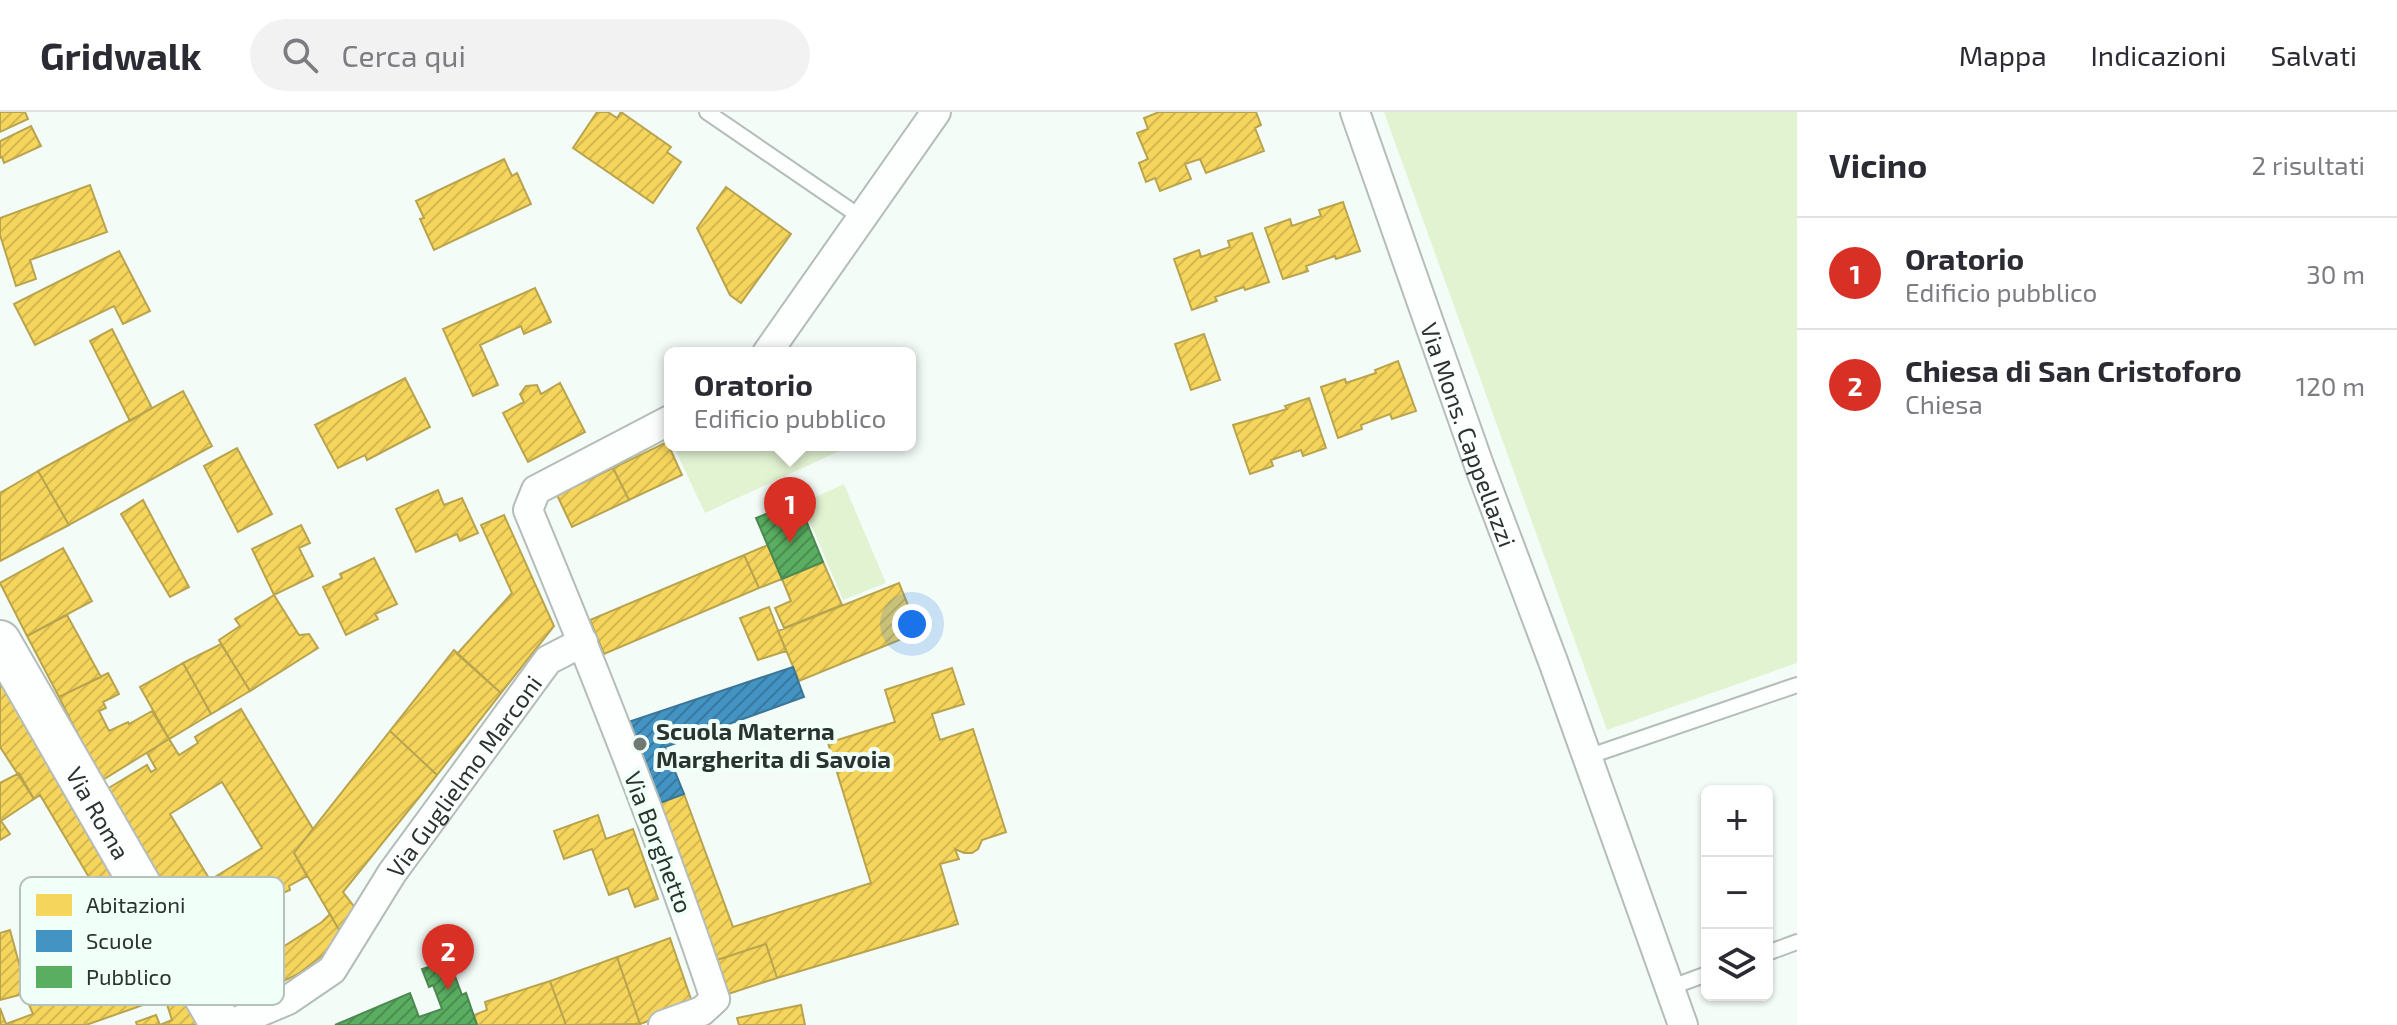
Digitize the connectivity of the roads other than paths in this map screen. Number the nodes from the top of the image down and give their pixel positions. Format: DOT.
graph roads {
  1 [pos="707,112"];
  2 [pos="936,112"];
  3 [pos="1355,112"];
  4 [pos="862,218"];
  5 [pos="771,347"];
  6 [pos="664,423"];
  7 [pos="0,641"];
  8 [pos="583,642"];
  9 [pos="1797,685"];
  10 [pos="1587,757"];
  11 [pos="136,877"];
  12 [pos="1797,942"];
  13 [pos="1773,951"];
  14 [pos="1701,976"];
  15 [pos="1669,988"];
  16 [pos="284,1002"];
  17 [pos="209,1005"];
  18 [pos="276,1005"];
  19 [pos="221,1025"];
  20 [pos="229,1025"];
  21 [pos="663,1025"];
  22 [pos="1683,1025"];
  1 -- 4 [label="lane"];
  2 -- 4 [label="street"];
  3 -- 10 [label="street, Via Mons. Cappellazzi"];
  4 -- 5 [label="street"];
  6 -- 8 [label="street"];
  7 -- 11 [label="main road, Via Roma"];
  8 -- 16 [label="street, Via Guglielmo Marconi"];
  8 -- 21 [label="street, Via Borghetto"];
  9 -- 10 [label="lane"];
  10 -- 15 [label="street, Via Mons. Cappellazzi"];
  12 -- 13 [label="lane"];
  14 -- 15 [label="lane"];
  15 -- 22 [label="street, Via Mons. Cappellazzi"];
  17 -- 19 [label="main road, Via Roma"];
  18 -- 20 [label="street, Via Guglielmo Marconi"];
}
